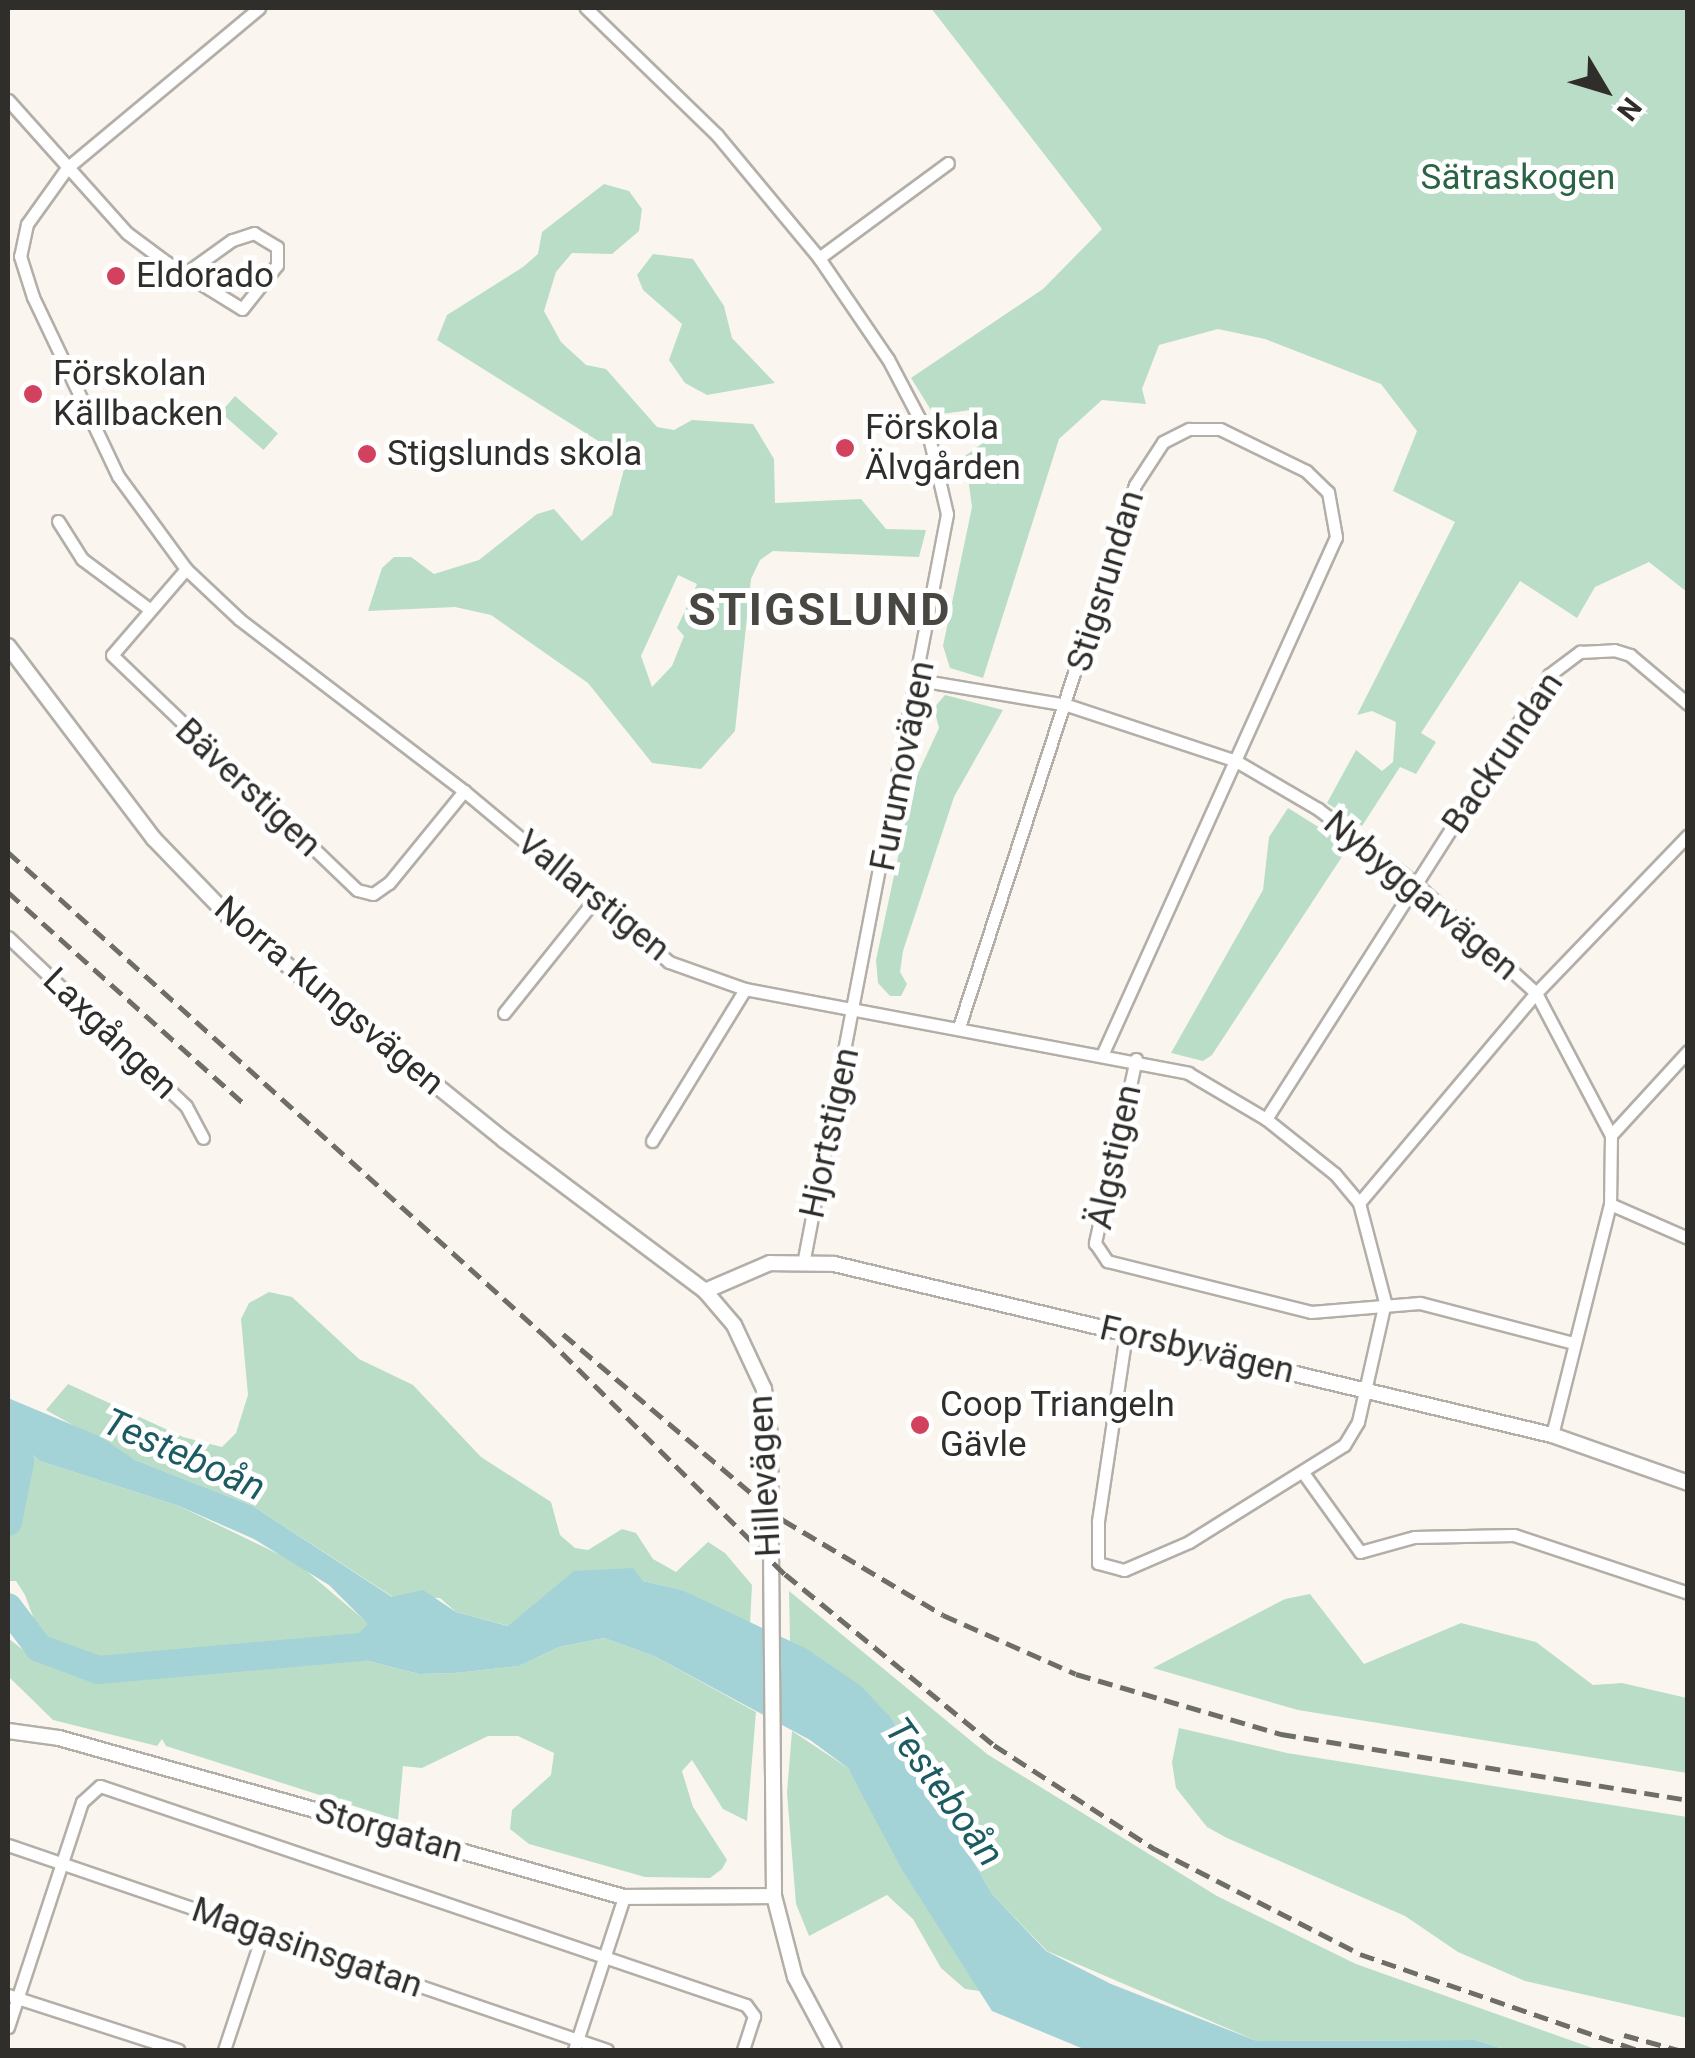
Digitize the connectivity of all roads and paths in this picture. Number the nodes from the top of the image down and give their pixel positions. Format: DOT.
graph roads {
  1 [pos="258,8"];
  2 [pos="586,8"];
  3 [pos="8,100"];
  4 [pos="948,164"];
  5 [pos="66,168"];
  6 [pos="819,258"];
  7 [pos="186,274"];
  8 [pos="58,521"];
  9 [pos="186,568"];
  10 [pos="149,610"];
  11 [pos="8,646"];
  12 [pos="919,680"];
  13 [pos="1688,704"];
  14 [pos="1068,706"];
  15 [pos="1236,761"];
  16 [pos="464,792"];
  17 [pos="1688,836"];
  18 [pos="1417,885"];
  19 [pos="596,898"];
  20 [pos="8,937"];
  21 [pos="745,989"];
  22 [pos="1536,993"];
  23 [pos="856,1006"];
  24 [pos="504,1014"];
  25 [pos="960,1028"];
  26 [pos="1688,1051"];
  27 [pos="1103,1053"];
  28 [pos="1136,1059"];
  29 [pos="1266,1118"];
  30 [pos="1611,1136"];
  31 [pos="203,1138"];
  32 [pos="652,1141"];
  33 [pos="1360,1203"];
  34 [pos="1610,1204"];
  35 [pos="1688,1238"];
  36 [pos="804,1259"];
  37 [pos="705,1291"];
  38 [pos="1385,1302"];
  39 [pos="1126,1332"];
  40 [pos="1574,1342"];
  41 [pos="1368,1389"];
  42 [pos="1552,1435"];
  43 [pos="1304,1474"];
  44 [pos="1688,1483"];
  45 [pos="1688,1593"];
  46 [pos="8,1731"];
  47 [pos="8,1845"];
  48 [pos="61,1863"];
  49 [pos="774,1896"];
  50 [pos="624,1897"];
  51 [pos="263,1932"];
  52 [pos="607,1958"];
  53 [pos="12,1996"];
  54 [pos="8,2027"];
  55 [pos="576,2046"];
  56 [pos="178,2050"];
  57 [pos="224,2050"];
  58 [pos="607,2050"];
  59 [pos="743,2050"];
  60 [pos="834,2050"];
  1 -- 5 [label="street"];
  2 -- 6 [label="street, Furumovägen"];
  3 -- 5 [label="street"];
  4 -- 6 [label="street"];
  5 -- 7 [label="street"];
  5 -- 9 [label="street, Vallarstigen"];
  6 -- 12 [label="street, Furumovägen"];
  7 -- 7 [label="street"];
  8 -- 10 [label="street"];
  9 -- 10 [label="street, Bäverstigen"];
  9 -- 16 [label="street, Vallarstigen"];
  10 -- 16 [label="street, Bäverstigen"];
  11 -- 37 [label="street, Norra Kungsvägen"];
  12 -- 14 [label="street, Nybyggarvägen"];
  12 -- 23 [label="street, Furumovägen"];
  13 -- 18 [label="street, Backrundan"];
  14 -- 15 [label="street, Nybyggarvägen"];
  14 -- 15 [label="street, Stigsrundan"];
  14 -- 25 [label="street, Stigsrundan"];
  15 -- 18 [label="street, Nybyggarvägen"];
  15 -- 27 [label="street, Stigsrundan"];
  16 -- 19 [label="street, Vallarstigen"];
  17 -- 22 [label="street"];
  18 -- 22 [label="street, Nybyggarvägen"];
  18 -- 29 [label="street, Backrundan"];
  19 -- 21 [label="street, Vallarstigen"];
  19 -- 24 [label="street"];
  20 -- 31 [label="street, Laxgången"];
  21 -- 23 [label="street, Vallarstigen"];
  21 -- 32 [label="street"];
  22 -- 30 [label="street, Nybyggarvägen"];
  22 -- 33 [label="street"];
  23 -- 25 [label="street, Vallarstigen"];
  23 -- 36 [label="street, Hjortstigen"];
  25 -- 27 [label="street, Vallarstigen"];
  26 -- 30 [label="street"];
  27 -- 28 [label="street, Vallarstigen"];
  28 -- 29 [label="street, Vallarstigen"];
  28 -- 38 [label="street, Älgstigen"];
  29 -- 33 [label="street, Vallarstigen"];
  30 -- 34 [label="street, Nybyggarvägen"];
  33 -- 38 [label="street, Vallarstigen"];
  34 -- 35 [label="street"];
  34 -- 40 [label="street, Nybyggarvägen"];
  36 -- 37 [label="street, Forsbyvägen"];
  36 -- 39 [label="street, Forsbyvägen"];
  37 -- 49 [label="street, Hillevägen"];
  38 -- 40 [label="street"];
  38 -- 41 [label="street, Vallarstigen"];
  39 -- 41 [label="street, Forsbyvägen"];
  39 -- 43 [label="street, Vallarstigen"];
  40 -- 42 [label="street, Nybyggarvägen"];
  41 -- 42 [label="street, Forsbyvägen"];
  41 -- 43 [label="street, Vallarstigen"];
  42 -- 44 [label="street, Forsbyvägen"];
  43 -- 45 [label="street"];
  46 -- 50 [label="street, Storgatan"];
  47 -- 48 [label="street, Magasinsgatan"];
  48 -- 51 [label="street, Magasinsgatan"];
  48 -- 52 [label="street"];
  48 -- 53 [label="street"];
  49 -- 50 [label="street, Storgatan"];
  49 -- 60 [label="street"];
  50 -- 52 [label="street"];
  51 -- 55 [label="street, Magasinsgatan"];
  51 -- 57 [label="street"];
  52 -- 55 [label="street"];
  52 -- 59 [label="street"];
  53 -- 54 [label="street"];
  53 -- 56 [label="street"];
  55 -- 58 [label="street, Magasinsgatan"];
}
